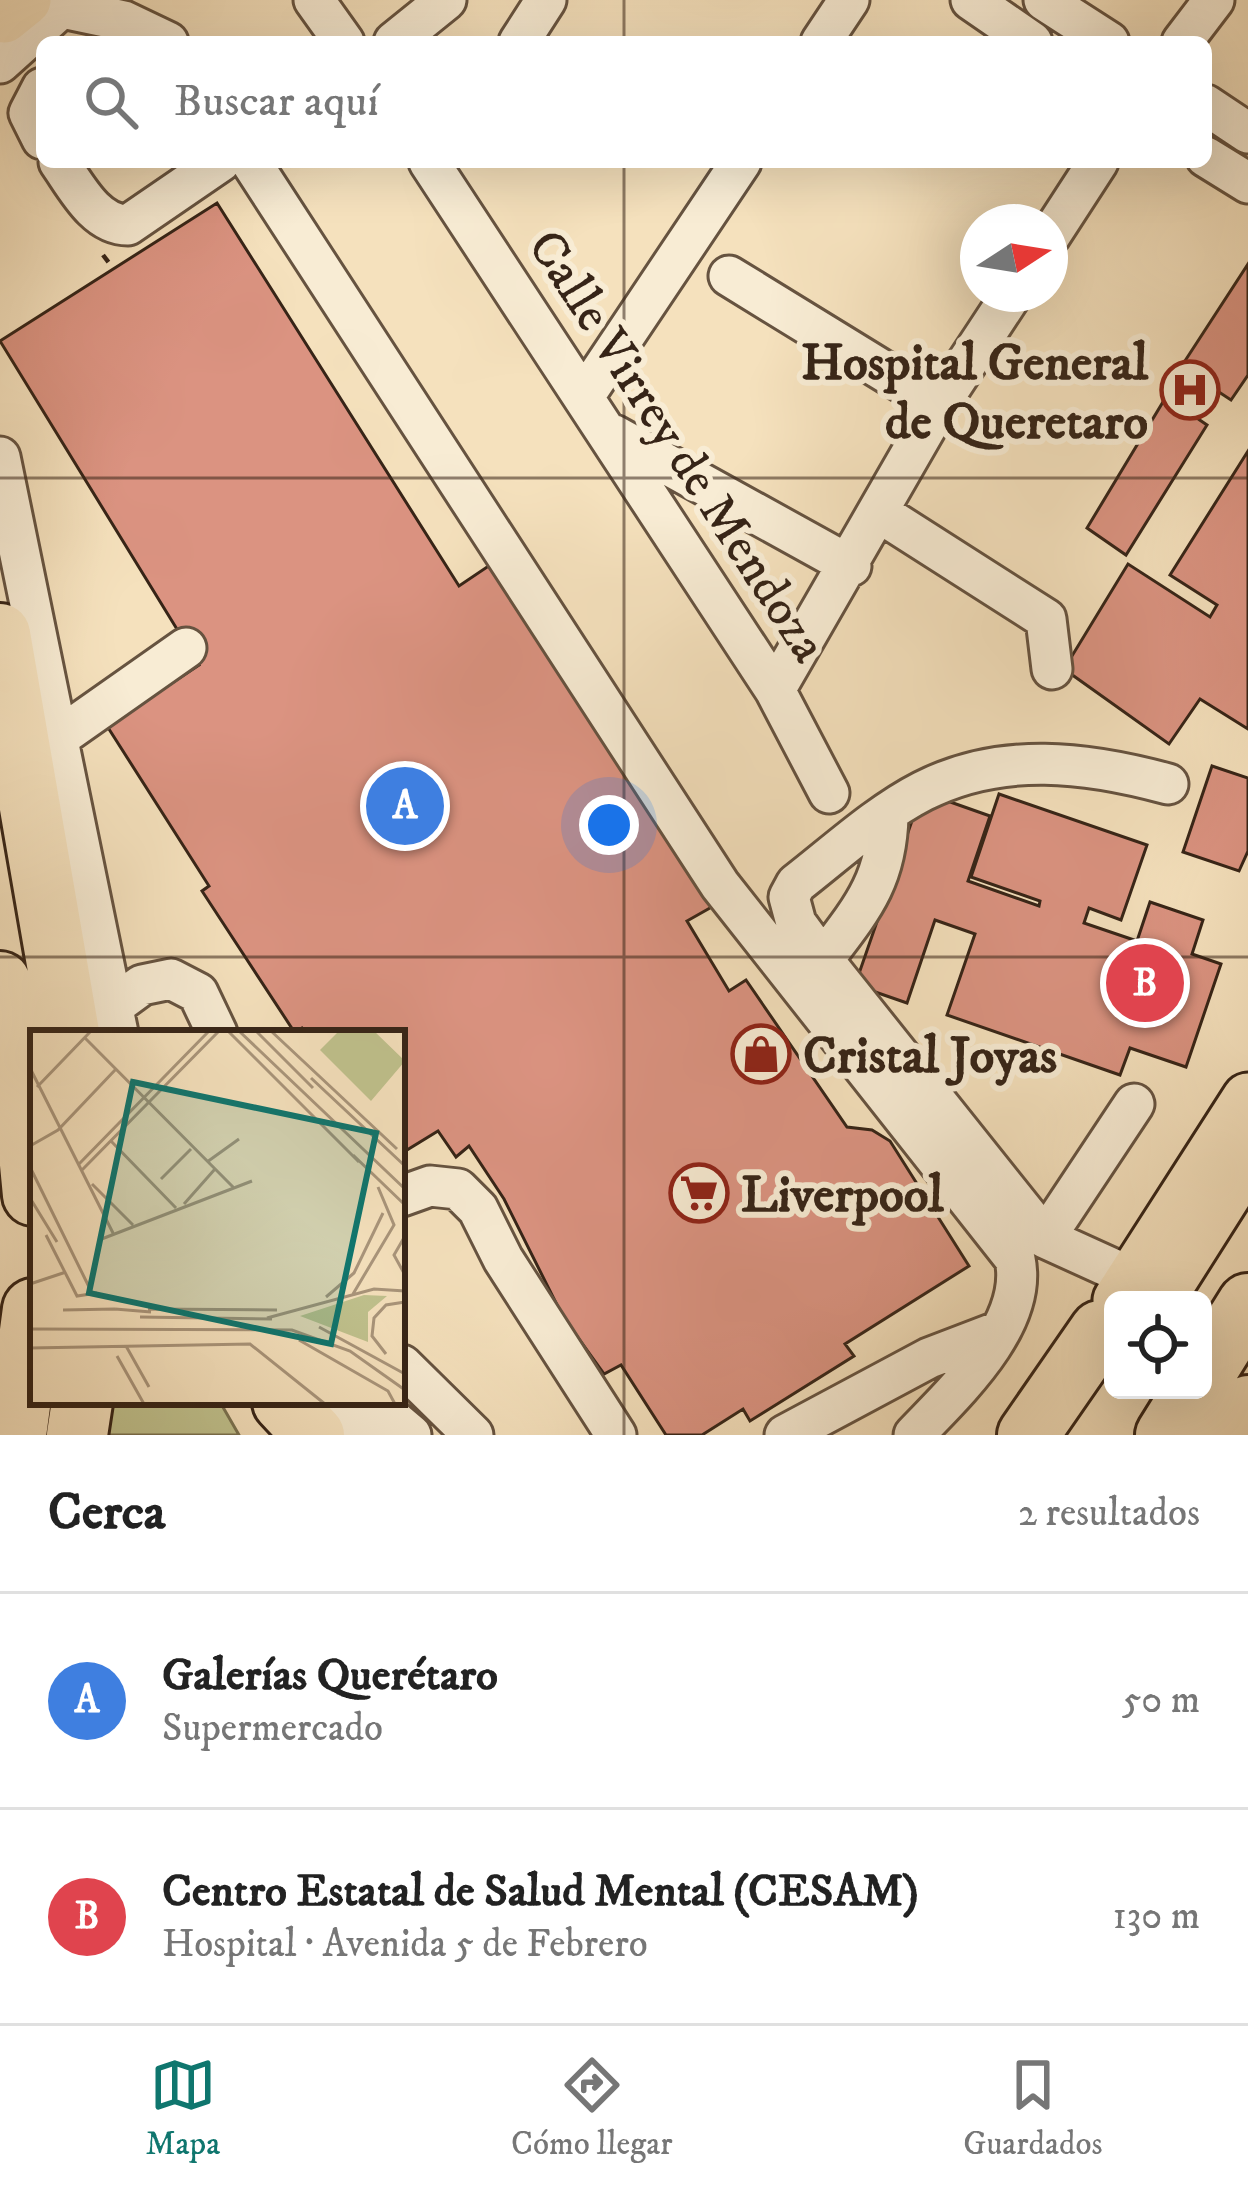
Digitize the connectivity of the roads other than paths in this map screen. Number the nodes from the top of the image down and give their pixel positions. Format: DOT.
graph roads {
  1 [pos="314,0"];
  2 [pos="446,0"];
  3 [pos="546,0"];
  4 [pos="849,0"];
  5 [pos="970,0"];
  6 [pos="1044,0"];
  7 [pos="1214,0"];
  8 [pos="25,25"];
  9 [pos="155,36"];
  10 [pos="340,36"];
  11 [pos="401,36"];
  12 [pos="523,36"];
  13 [pos="825,36"];
  14 [pos="1023,36"];
  15 [pos="1100,36"];
  16 [pos="1187,36"];
  17 [pos="36,99"];
  18 [pos="1212,109"];
  19 [pos="36,127"];
  20 [pos="1248,133"];
  21 [pos="1212,161"];
  22 [pos="64,168"];
  23 [pos="211,168"];
  24 [pos="255,168"];
  25 [pos="437,168"];
  26 [pos="737,168"];
  27 [pos="1094,168"];
  28 [pos="1248,183"];
  29 [pos="1068,208"];
  30 [pos="729,276"];
  31 [pos="1000,312"];
  32 [pos="585,394"];
  33 [pos="939,405"];
  34 [pos="608,431"];
  35 [pos="0,457"];
  36 [pos="880,513"];
  37 [pos="851,566"];
  38 [pos="0,634"];
  39 [pos="186,648"];
  40 [pos="1052,669"];
  41 [pos="776,690"];
  42 [pos="58,738"];
  43 [pos="1168,784"];
  44 [pos="829,793"];
  45 [pos="888,815"];
  46 [pos="823,960"];
  47 [pos="0,982"];
  48 [pos="100,1024"];
  49 [pos="216,1030"];
  50 [pos="1248,1100"];
  51 [pos="1134,1104"];
  52 [pos="1248,1150"];
  53 [pos="30,1164"];
  54 [pos="405,1195"];
  55 [pos="1248,1221"];
  56 [pos="1045,1238"];
  57 [pos="1136,1291"];
  58 [pos="1140,1291"];
  59 [pos="1207,1291"];
  60 [pos="1104,1296"];
  61 [pos="1248,1304"];
  62 [pos="1002,1330"];
  63 [pos="30,1331"];
  64 [pos="1104,1334"];
  65 [pos="1104,1337"];
  66 [pos="1104,1354"];
  67 [pos="1212,1362"];
  68 [pos="405,1368"];
  69 [pos="1145,1399"];
  70 [pos="1188,1399"];
  71 [pos="82,1405"];
  72 [pos="243,1405"];
  73 [pos="286,1405"];
  74 [pos="327,1405"];
  75 [pos="376,1405"];
  76 [pos="1248,1406"];
  77 [pos="16,1435"];
  78 [pos="77,1435"];
  79 [pos="262,1435"];
  80 [pos="314,1435"];
  81 [pos="362,1435"];
  82 [pos="411,1435"];
  83 [pos="473,1435"];
  84 [pos="616,1435"];
  85 [pos="784,1435"];
  86 [pos="914,1435"];
  87 [pos="1014,1435"];
  88 [pos="1028,1435"];
  89 [pos="1067,1435"];
  90 [pos="1124,1435"];
  91 [pos="1166,1435"];
  92 [pos="1229,1435"];
  1 -- 10 [label="street"];
  2 -- 11 [label="street"];
  3 -- 12 [label="street"];
  4 -- 13 [label="street"];
  5 -- 14 [label="street"];
  6 -- 15 [label="street"];
  7 -- 16 [label="street"];
  8 -- 9 [label="street"];
  17 -- 19 [label="street"];
  18 -- 20 [label="street"];
  21 -- 28 [label="street"];
  22 -- 23 [label="street"];
  24 -- 62 [label="street"];
  25 -- 32 [label="street, Calle Virrey de Mendoza"];
  26 -- 32 [label="street"];
  27 -- 29 [label="street"];
  30 -- 33 [label="street"];
  31 -- 33 [label="street"];
  32 -- 34 [label="street, Calle Virrey de Mendoza"];
  33 -- 36 [label="street"];
  34 -- 37 [label="street"];
  34 -- 41 [label="street, Calle Virrey de Mendoza"];
  35 -- 42 [label="street"];
  36 -- 37 [label="street"];
  36 -- 40 [label="street"];
  37 -- 41 [label="street"];
  38 -- 48 [label="highway"];
  39 -- 42 [label="street"];
  41 -- 44 [label="street, Calle Virrey de Mendoza"];
  42 -- 48 [label="street"];
  43 -- 45 [label="street"];
  45 -- 46 [label="street"];
  45 -- 46 [label="street"];
  46 -- 56 [label="street"];
  47 -- 53 [label="highway"];
  48 -- 49 [label="street"];
  50 -- 57 [label="main road"];
  51 -- 56 [label="street"];
  52 -- 58 [label="highway"];
  54 -- 84 [label="street"];
  55 -- 59 [label="highway"];
  56 -- 60 [label="street"];
  61 -- 67 [label="highway"];
  62 -- 85 [label="street"];
  62 -- 86 [label="street"];
  63 -- 77 [label="highway"];
  64 -- 87 [label="main road"];
  65 -- 88 [label="highway"];
  66 -- 89 [label="highway"];
  68 -- 83 [label="street"];
  69 -- 90 [label="highway"];
  70 -- 91 [label="highway"];
  71 -- 78 [label="highway"];
  72 -- 79 [label="highway"];
  73 -- 80 [label="highway"];
  74 -- 81 [label="street"];
  75 -- 82 [label="street"];
  76 -- 92 [label="highway"];
}
